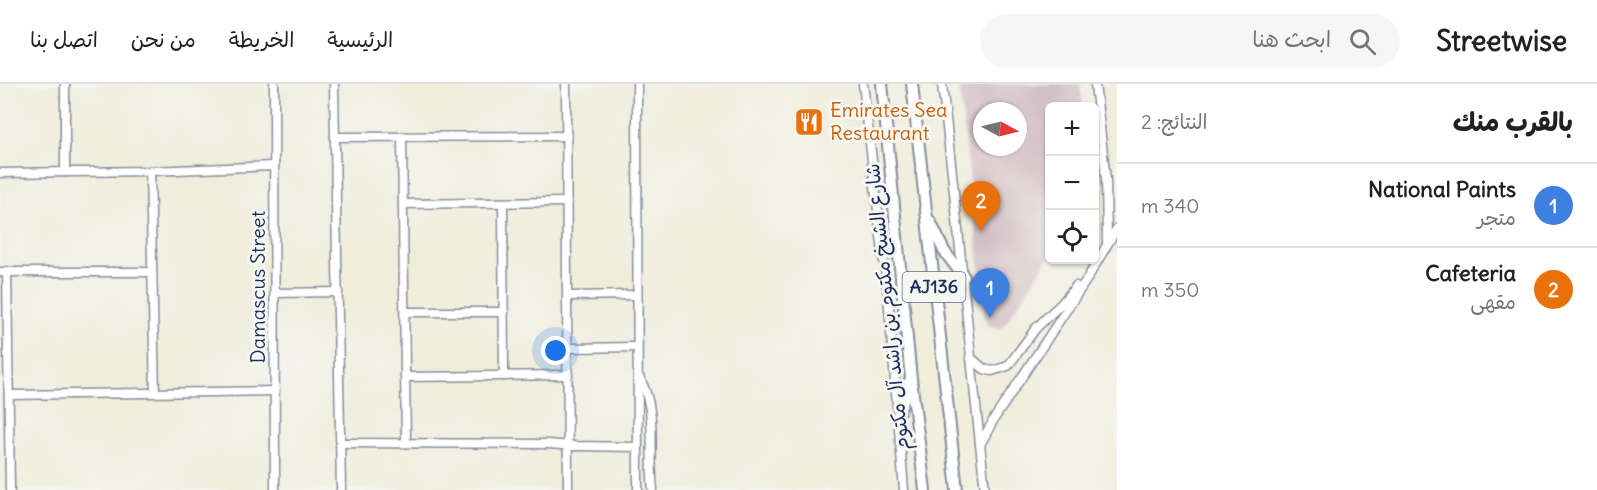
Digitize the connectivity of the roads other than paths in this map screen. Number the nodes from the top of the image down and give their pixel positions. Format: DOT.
graph roads {
  1 [pos="65,84"];
  2 [pos="268,84"];
  3 [pos="274,84"];
  4 [pos="281,84"];
  5 [pos="334,84"];
  6 [pos="566,84"];
  7 [pos="637,84"];
  8 [pos="863,84"];
  9 [pos="876,84"];
  10 [pos="882,84"];
  11 [pos="912,84"];
  12 [pos="942,84"];
  13 [pos="1095,84"];
  14 [pos="274,96"];
  15 [pos="886,118"];
  16 [pos="567,136"];
  17 [pos="335,137"];
  18 [pos="402,137"];
  19 [pos="274,166"];
  20 [pos="150,171"];
  21 [pos="65,172"];
  22 [pos="0,173"];
  23 [pos="567,202"];
  24 [pos="503,203"];
  25 [pos="403,204"];
  26 [pos="925,208"];
  27 [pos="1117,228"];
  28 [pos="1107,243"];
  29 [pos="1090,270"];
  30 [pos="4,272"];
  31 [pos="152,272"];
  32 [pos="964,277"];
  33 [pos="338,292"];
  34 [pos="275,293"];
  35 [pos="637,295"];
  36 [pos="568,296"];
  37 [pos="405,312"];
  38 [pos="504,312"];
  39 [pos="637,347"];
  40 [pos="568,348"];
  41 [pos="970,357"];
  42 [pos="568,375"];
  43 [pos="504,376"];
  44 [pos="639,376"];
  45 [pos="405,377"];
  46 [pos="910,379"];
  47 [pos="275,391"];
  48 [pos="154,393"];
  49 [pos="9,396"];
  50 [pos="897,418"];
  51 [pos="340,443"];
  52 [pos="406,443"];
  53 [pos="980,445"];
  54 [pos="568,446"];
  55 [pos="638,447"];
  56 [pos="10,490"];
  57 [pos="276,490"];
  58 [pos="341,490"];
  59 [pos="568,490"];
  60 [pos="638,490"];
  61 [pos="654,490"];
  62 [pos="904,490"];
  63 [pos="925,490"];
  64 [pos="957,490"];
  65 [pos="985,490"];
  1 -- 21 [label="street"];
  2 -- 14 [label="street"];
  3 -- 14 [label="street, Damascus Street"];
  4 -- 14 [label="street"];
  5 -- 17 [label="street"];
  6 -- 16 [label="street"];
  7 -- 35 [label="street"];
  8 -- 50 [label="street"];
  9 -- 15 [label="main road"];
  10 -- 15 [label="main road, شارع الشيخ مكتوم بن راشد آل مكتوم / AJ136"];
  11 -- 26 [label="main road, AJ136"];
  12 -- 32 [label="street"];
  13 -- 28 [label="street"];
  14 -- 19 [label="street, Damascus Street"];
  15 -- 46 [label="main road, شارع الشيخ مكتوم بن راشد آل مكتوم / AJ136"];
  16 -- 18 [label="street"];
  16 -- 23 [label="street"];
  17 -- 18 [label="street"];
  17 -- 33 [label="street"];
  18 -- 25 [label="street"];
  19 -- 20 [label="street"];
  19 -- 34 [label="street, Damascus Street"];
  20 -- 21 [label="street"];
  20 -- 31 [label="street"];
  21 -- 22 [label="street"];
  23 -- 24 [label="street"];
  23 -- 36 [label="street"];
  24 -- 25 [label="street"];
  24 -- 38 [label="street"];
  25 -- 37 [label="street"];
  26 -- 32 [label="main road"];
  26 -- 64 [label="main road, AJ136"];
  27 -- 28 [label="street"];
  28 -- 29 [label="street"];
  29 -- 41 [label="street"];
  29 -- 53 [label="street"];
  30 -- 31 [label="street"];
  30 -- 49 [label="street"];
  31 -- 48 [label="street"];
  32 -- 41 [label="street"];
  33 -- 34 [label="street"];
  33 -- 51 [label="street"];
  34 -- 47 [label="street, Damascus Street"];
  35 -- 36 [label="street"];
  35 -- 39 [label="street"];
  36 -- 40 [label="street"];
  37 -- 38 [label="street"];
  37 -- 45 [label="street"];
  38 -- 43 [label="street"];
  39 -- 40 [label="street"];
  39 -- 44 [label="street"];
  40 -- 42 [label="street"];
  41 -- 53 [label="street"];
  42 -- 43 [label="street"];
  42 -- 54 [label="street"];
  43 -- 45 [label="street"];
  44 -- 55 [label="street"];
  44 -- 61 [label="street"];
  45 -- 52 [label="street"];
  46 -- 50 [label="main road"];
  46 -- 63 [label="main road, شارع الشيخ مكتوم بن راشد آل مكتوم / AJ136"];
  47 -- 48 [label="street"];
  47 -- 57 [label="street, Damascus Street"];
  48 -- 49 [label="street"];
  49 -- 56 [label="street"];
  50 -- 62 [label="street"];
  51 -- 52 [label="street"];
  51 -- 58 [label="street"];
  52 -- 54 [label="street"];
  53 -- 65 [label="street"];
  54 -- 55 [label="street"];
  54 -- 59 [label="street"];
  55 -- 60 [label="street"];
}
